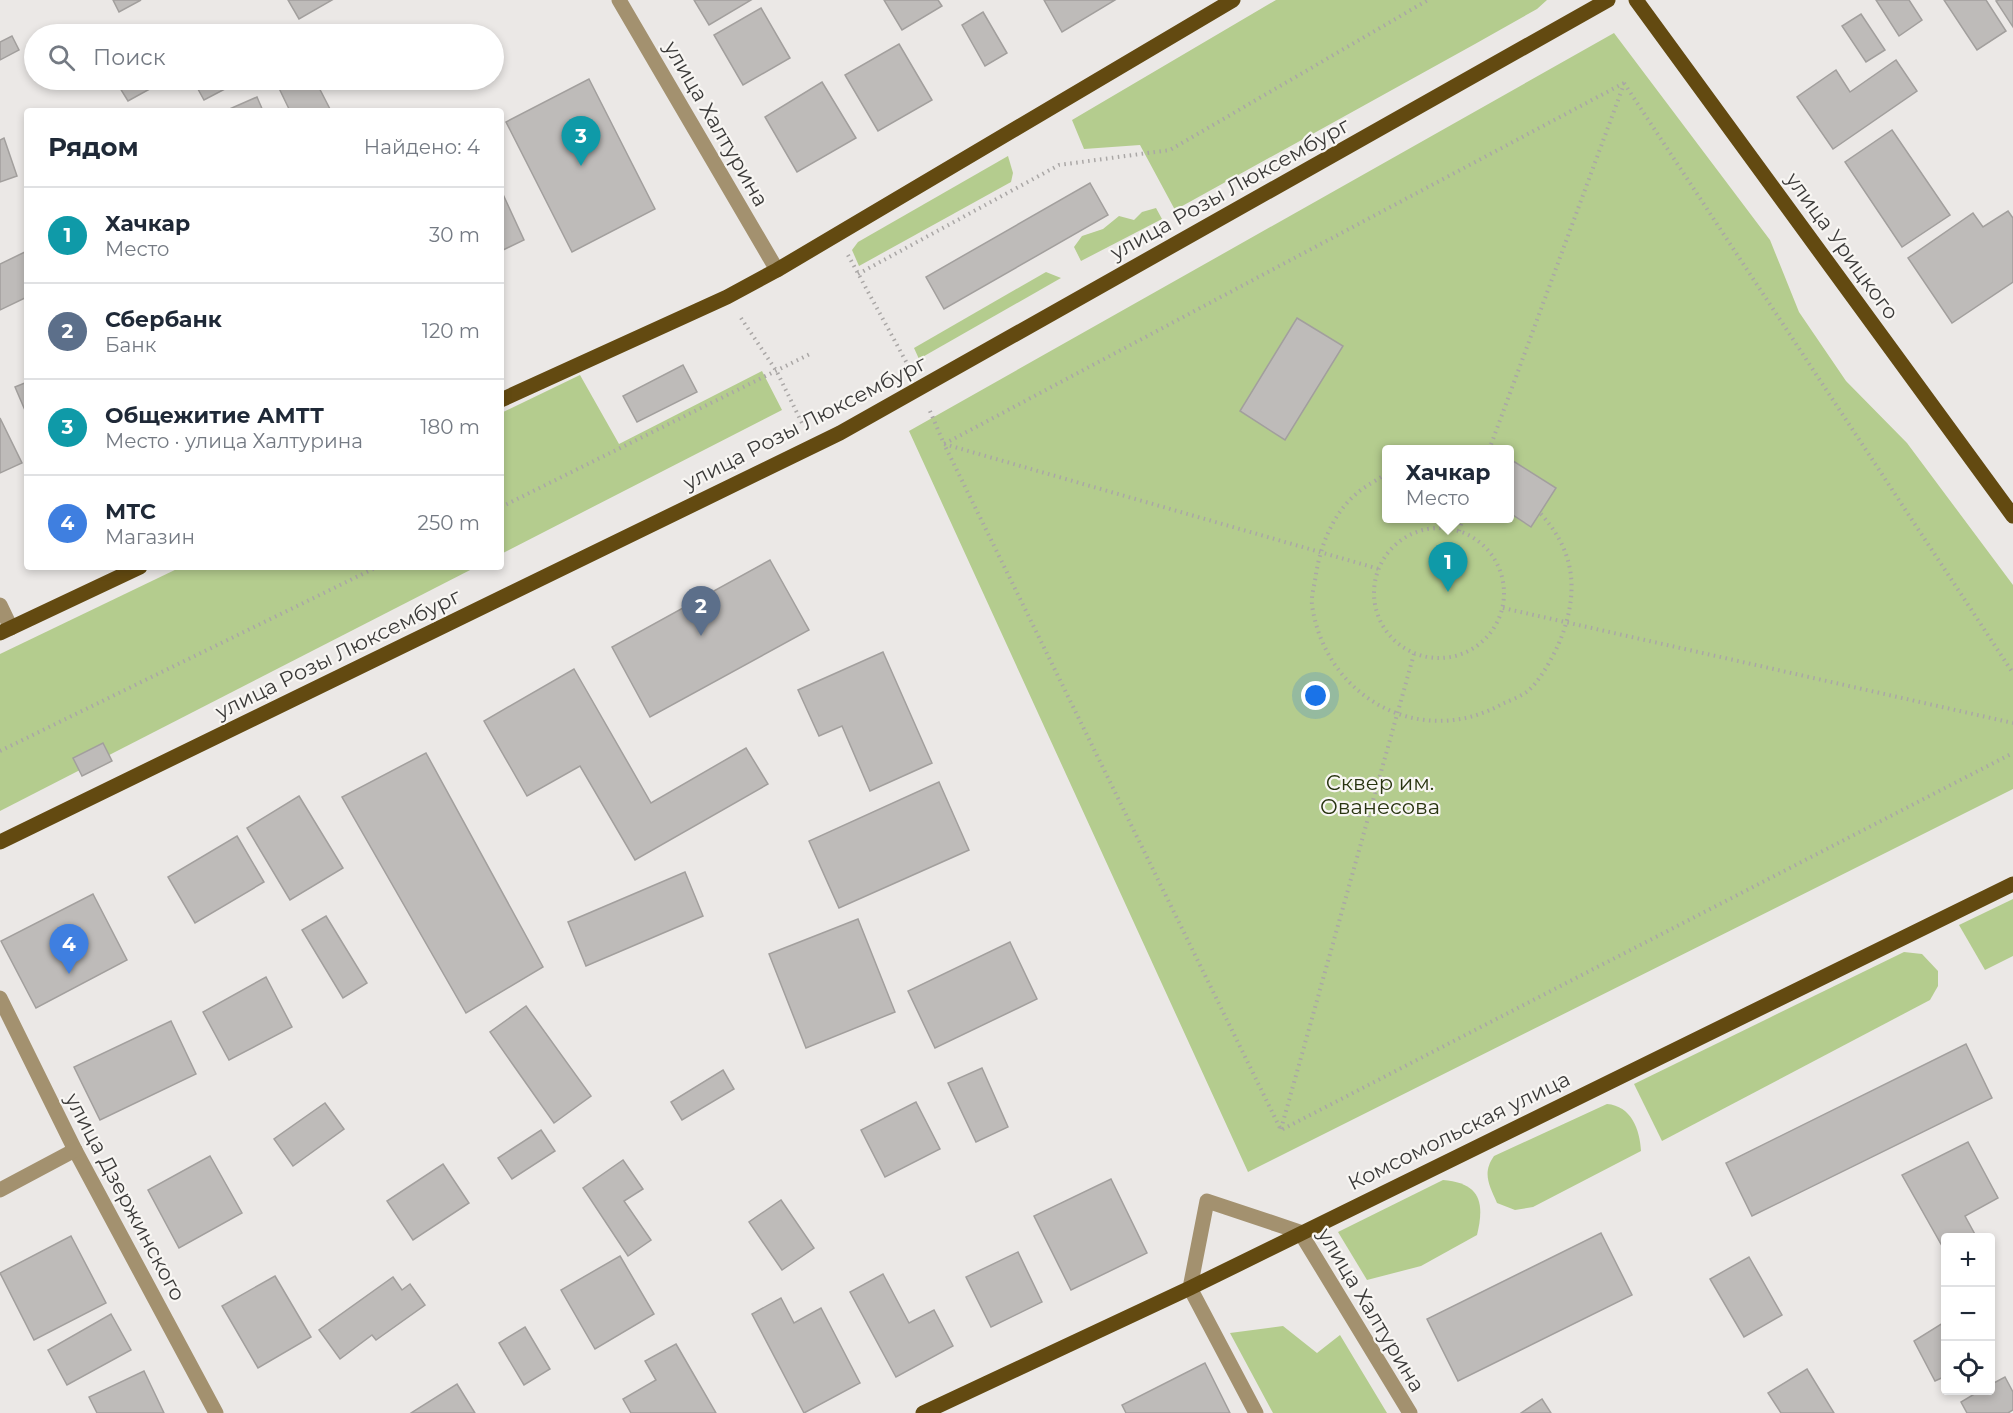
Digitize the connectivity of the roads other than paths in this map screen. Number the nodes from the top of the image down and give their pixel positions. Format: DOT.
graph roads {
  1 [pos="619,0"];
  2 [pos="1233,0"];
  3 [pos="1608,0"];
  4 [pos="1636,0"];
  5 [pos="777,270"];
  6 [pos="504,399"];
  7 [pos="2013,516"];
  8 [pos="134,570"];
  9 [pos="0,605"];
  10 [pos="6,631"];
  11 [pos="0,842"];
  12 [pos="2013,884"];
  13 [pos="0,998"];
  14 [pos="75,1150"];
  15 [pos="0,1190"];
  16 [pos="1300,1232"];
  17 [pos="1190,1288"];
  18 [pos="216,1413"];
  19 [pos="923,1413"];
  20 [pos="1256,1413"];
  21 [pos="1410,1413"];
  1 -- 5 [label="street, улица Халтурина"];
  2 -- 5 [label="main road"];
  3 -- 11 [label="main road, улица Розы Люксембург"];
  4 -- 7 [label="main road, улица Урицкого"];
  5 -- 6 [label="main road"];
  8 -- 10 [label="main road"];
  9 -- 10 [label="street"];
  12 -- 16 [label="main road, Комсомольская улица"];
  13 -- 14 [label="street, улица Дзержинского"];
  14 -- 15 [label="street"];
  14 -- 18 [label="street, улица Дзержинского"];
  16 -- 17 [label="main road, Комсомольская улица"];
  16 -- 17 [label="street, улица Халтурина"];
  16 -- 21 [label="street, улица Халтурина"];
  17 -- 19 [label="main road, Комсомольская улица"];
  17 -- 20 [label="street"];
}
